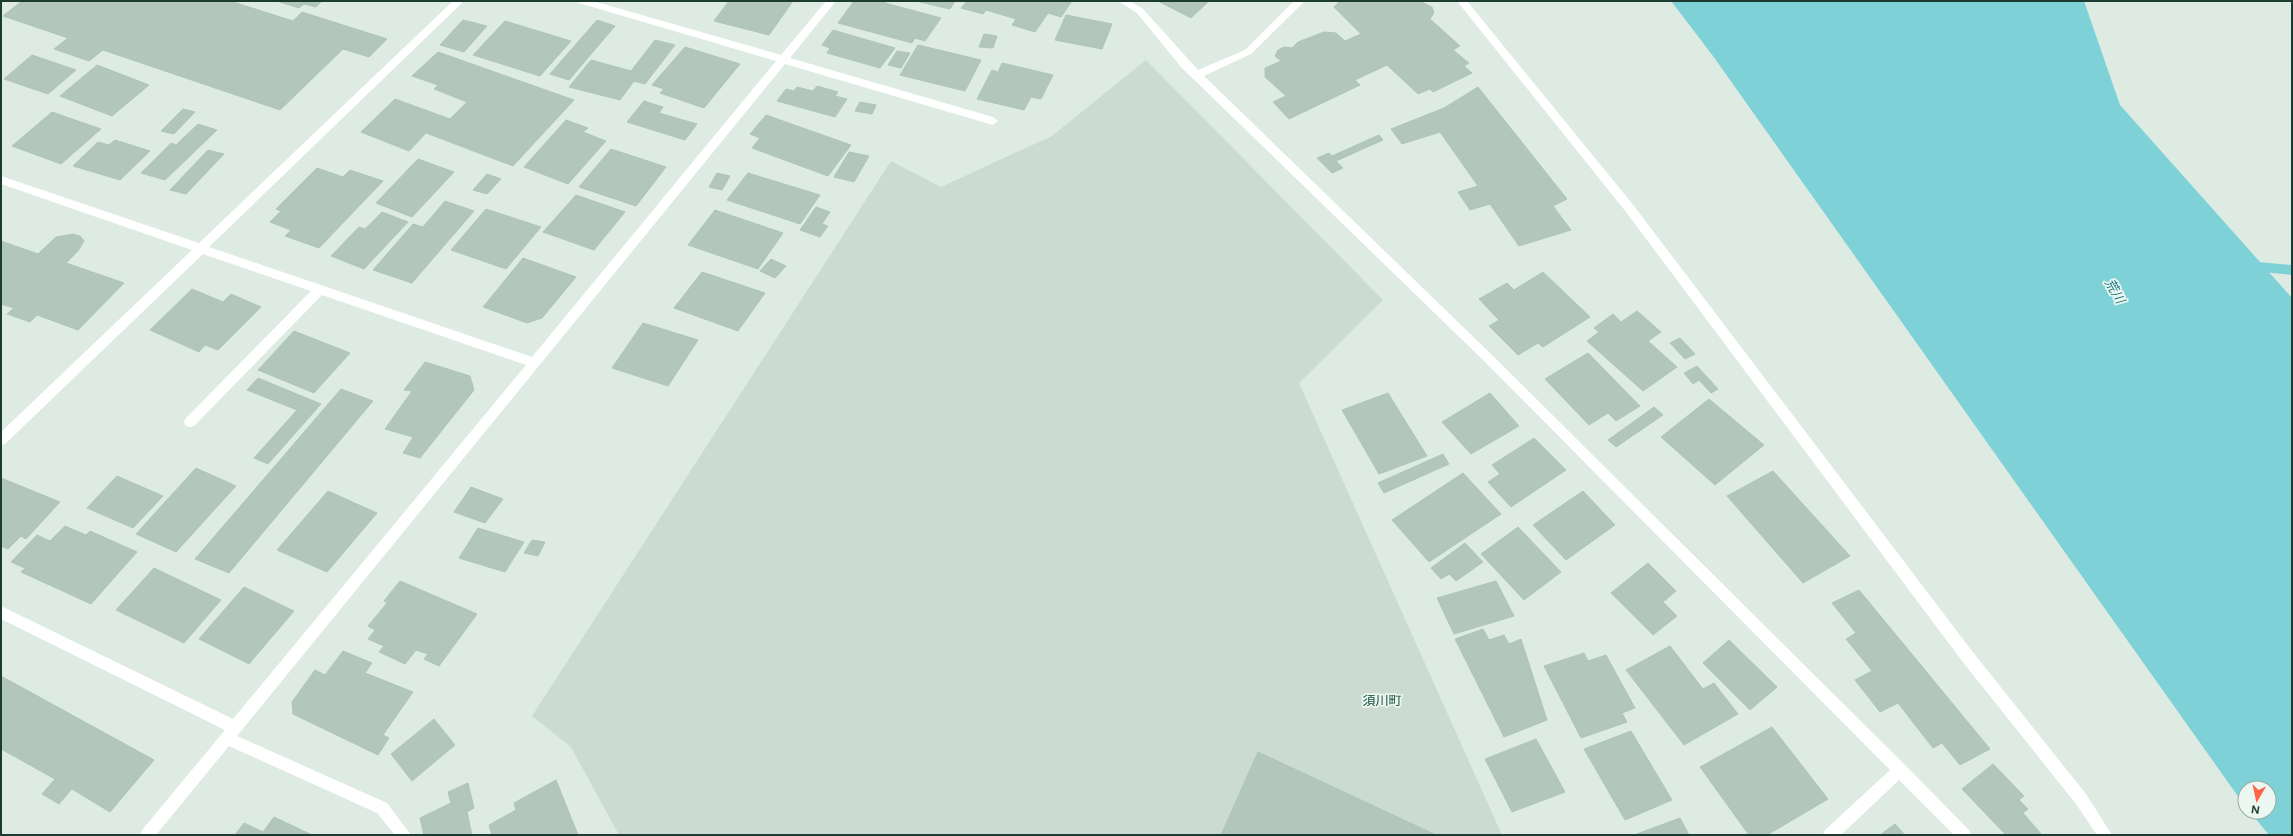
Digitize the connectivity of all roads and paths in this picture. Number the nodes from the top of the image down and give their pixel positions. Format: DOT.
graph roads {
  1 [pos="459,1"];
  2 [pos="582,1"];
  3 [pos="831,1"];
  4 [pos="1123,1"];
  5 [pos="1300,1"];
  6 [pos="1462,1"];
  7 [pos="783,59"];
  8 [pos="1197,75"];
  9 [pos="994,121"];
  10 [pos="1,180"];
  11 [pos="202,249"];
  12 [pos="320,289"];
  13 [pos="535,362"];
  14 [pos="190,422"];
  15 [pos="1,440"];
  16 [pos="1,612"];
  17 [pos="234,727"];
  18 [pos="226,738"];
  19 [pos="1900,770"];
  20 [pos="147,835"];
  21 [pos="404,835"];
  22 [pos="1830,835"];
  23 [pos="1964,835"];
  24 [pos="2105,835"];
  1 -- 11 [label="street"];
  2 -- 7 [label="street"];
  3 -- 7 [label="street"];
  4 -- 8 [label="street"];
  5 -- 8 [label="street"];
  6 -- 24 [label="street"];
  7 -- 9 [label="street"];
  7 -- 13 [label="street"];
  8 -- 19 [label="street"];
  10 -- 11 [label="street"];
  11 -- 12 [label="street"];
  11 -- 15 [label="street"];
  12 -- 13 [label="street"];
  12 -- 14 [label="street"];
  13 -- 17 [label="street"];
  16 -- 17 [label="street"];
  17 -- 18 [label="street"];
  18 -- 20 [label="street"];
  18 -- 21 [label="street"];
  19 -- 22 [label="street"];
  19 -- 23 [label="street"];
}
